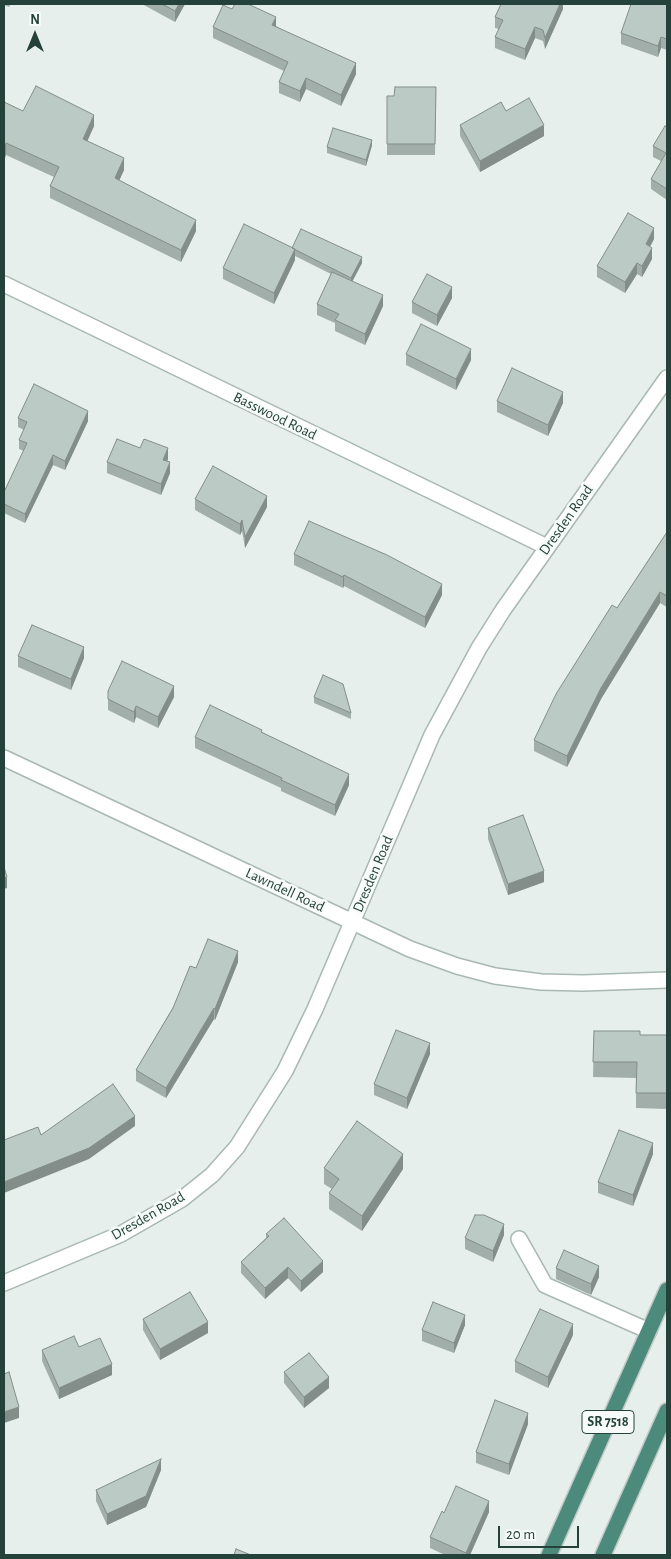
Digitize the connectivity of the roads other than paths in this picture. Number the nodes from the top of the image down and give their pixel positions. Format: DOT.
graph roads {
  1 [pos="4,284"];
  2 [pos="667,378"];
  3 [pos="547,547"];
  4 [pos="4,758"];
  5 [pos="352,921"];
  6 [pos="667,980"];
  7 [pos="519,1239"];
  8 [pos="4,1283"];
  9 [pos="667,1290"];
  10 [pos="649,1331"];
  11 [pos="667,1411"];
  12 [pos="549,1555"];
  13 [pos="603,1555"];
  1 -- 3 [label="street, Basswood Road"];
  2 -- 3 [label="street, Dresden Road"];
  3 -- 5 [label="street, Dresden Road"];
  4 -- 5 [label="street, Lawndell Road"];
  5 -- 6 [label="street, Lawndell Road"];
  5 -- 8 [label="street, Dresden Road"];
  7 -- 10 [label="street"];
  9 -- 10 [label="highway, SR 7518"];
  10 -- 12 [label="highway, SR 7518"];
  11 -- 13 [label="highway, SR 7518"];
}
